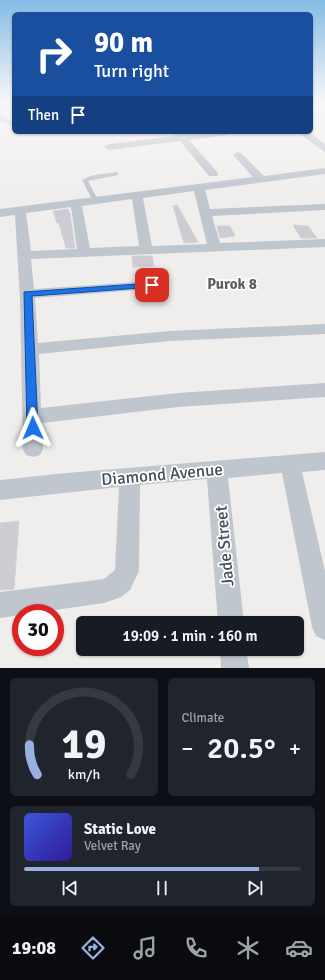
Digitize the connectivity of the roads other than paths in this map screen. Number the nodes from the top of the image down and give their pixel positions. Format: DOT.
graph roads {
  1 [pos="195,134"];
  2 [pos="305,134"];
  3 [pos="179,135"];
  4 [pos="109,147"];
  5 [pos="325,149"];
  6 [pos="238,155"];
  7 [pos="325,171"];
  8 [pos="116,174"];
  9 [pos="213,174"];
  10 [pos="261,179"];
  11 [pos="199,187"];
  12 [pos="137,195"];
  13 [pos="95,200"];
  14 [pos="76,203"];
  15 [pos="325,207"];
  16 [pos="20,210"];
  17 [pos="0,213"];
  18 [pos="206,213"];
  19 [pos="325,243"];
  20 [pos="214,247"];
  21 [pos="146,249"];
  22 [pos="84,252"];
  23 [pos="26,255"];
  24 [pos="152,285"];
  25 [pos="27,294"];
  26 [pos="325,329"];
  27 [pos="30,349"];
  28 [pos="325,390"];
  29 [pos="32,417"];
  30 [pos="33,449"];
  31 [pos="325,462"];
  32 [pos="290,464"];
  33 [pos="217,470"];
  34 [pos="130,477"];
  35 [pos="0,490"];
  36 [pos="0,605"];
  37 [pos="230,616"];
  38 [pos="325,627"];
  39 [pos="234,656"];
  40 [pos="235,668"];
  1 -- 3 [label="street"];
  2 -- 5 [label="street"];
  3 -- 4 [label="street"];
  3 -- 9 [label="street"];
  6 -- 10 [label="street"];
  7 -- 10 [label="street"];
  8 -- 13 [label="lane"];
  10 -- 11 [label="street"];
  11 -- 12 [label="street"];
  11 -- 18 [label="street"];
  12 -- 13 [label="street"];
  12 -- 21 [label="street"];
  13 -- 14 [label="street"];
  14 -- 16 [label="street"];
  14 -- 22 [label="street"];
  15 -- 18 [label="street"];
  16 -- 17 [label="street"];
  16 -- 23 [label="street"];
  18 -- 20 [label="street"];
  19 -- 20 [label="street"];
  20 -- 21 [label="street"];
  21 -- 22 [label="street"];
  22 -- 23 [label="street"];
  23 -- 25 [label="street"];
  24 -- 25 [label="street"];
  25 -- 27 [label="street"];
  26 -- 27 [label="street"];
  27 -- 29 [label="street"];
  28 -- 29 [label="street"];
  29 -- 30 [label="street"];
  31 -- 32 [label="street, Diamond Avenue"];
  32 -- 33 [label="street, Diamond Avenue"];
  32 -- 38 [label="street"];
  33 -- 34 [label="street, Diamond Avenue"];
  33 -- 37 [label="street, Jade Street"];
  34 -- 35 [label="street, Diamond Avenue"];
  34 -- 36 [label="street"];
  39 -- 40 [label="street"];
}
